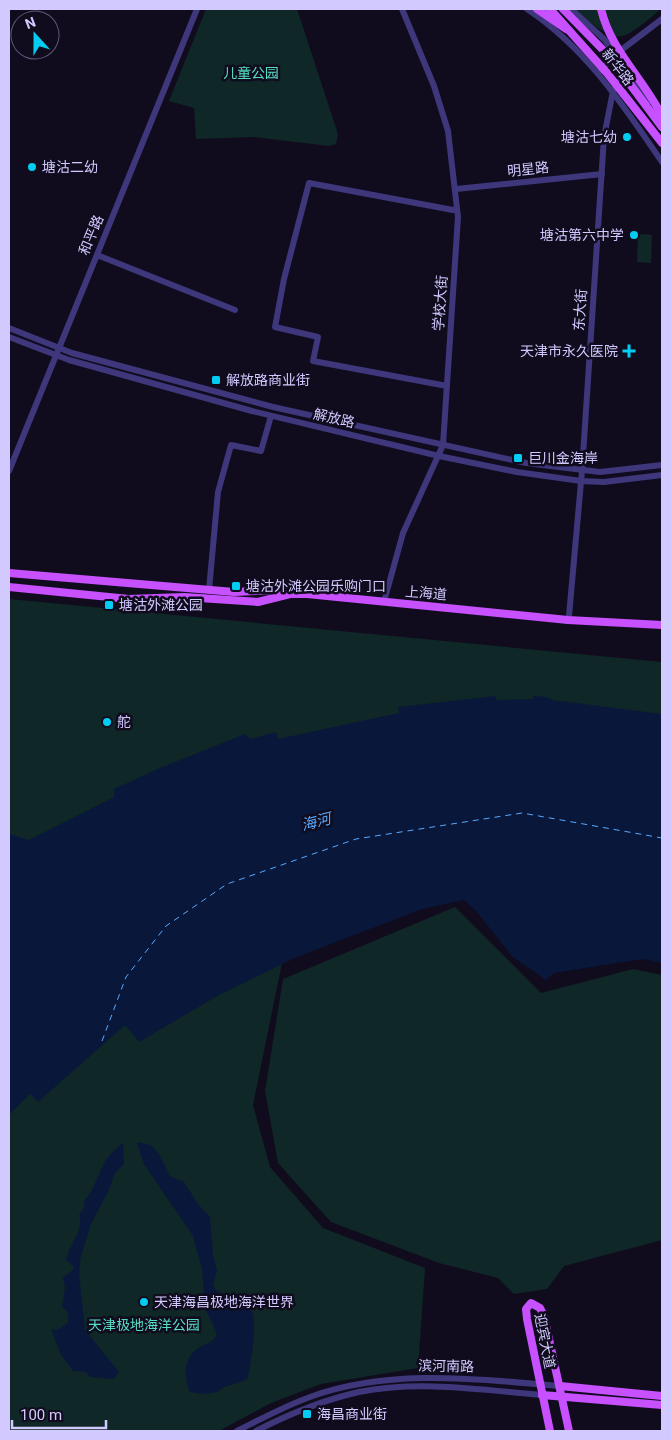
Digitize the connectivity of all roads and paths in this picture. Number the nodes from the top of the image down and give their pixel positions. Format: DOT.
graph roads {
  1 [pos="197,9"];
  2 [pos="402,9"];
  3 [pos="527,9"];
  4 [pos="537,9"];
  5 [pos="550,9"];
  6 [pos="562,9"];
  7 [pos="570,9"];
  8 [pos="601,9"];
  9 [pos="662,19"];
  10 [pos="573,34"];
  11 [pos="616,54"];
  12 [pos="627,70"];
  13 [pos="598,72"];
  14 [pos="613,91"];
  15 [pos="662,117"];
  16 [pos="662,127"];
  17 [pos="662,143"];
  18 [pos="662,162"];
  19 [pos="602,174"];
  20 [pos="456,189"];
  21 [pos="458,209"];
  22 [pos="96,255"];
  23 [pos="235,310"];
  24 [pos="9,328"];
  25 [pos="9,337"];
  26 [pos="35,339"];
  27 [pos="54,352"];
  28 [pos="447,386"];
  29 [pos="271,416"];
  30 [pos="443,445"];
  31 [pos="439,456"];
  32 [pos="662,465"];
  33 [pos="582,470"];
  34 [pos="9,471"];
  35 [pos="662,475"];
  36 [pos="580,481"];
  37 [pos="9,574"];
  38 [pos="9,587"];
  39 [pos="209,590"];
  40 [pos="385,598"];
  41 [pos="569,616"];
  42 [pos="662,620"];
  43 [pos="662,625"];
  44 [pos="540,1384"];
  45 [pos="560,1386"];
  46 [pos="542,1395"];
  47 [pos="562,1396"];
  48 [pos="662,1396"];
  49 [pos="662,1405"];
  50 [pos="237,1431"];
  51 [pos="256,1431"];
  52 [pos="550,1431"];
  53 [pos="569,1431"];
  1 -- 22 [label="street, 和平路"];
  2 -- 20 [label="street, 学校大街"];
  3 -- 13 [label="street"];
  4 -- 10 [label="main road, bridge"];
  5 -- 10 [label="main road, 新华路, bridge"];
  6 -- 16 [label="main road, 新华路, bridge"];
  7 -- 11 [label="street"];
  8 -- 15 [label="main road, bridge"];
  9 -- 11 [label="street"];
  10 -- 17 [label="main road, 新华路, bridge"];
  11 -- 12 [label="street"];
  11 -- 13 [label="street"];
  12 -- 14 [label="street, 东大街"];
  12 -- 15 [label="street"];
  13 -- 14 [label="street"];
  14 -- 18 [label="street"];
  14 -- 19 [label="street, 东大街"];
  19 -- 20 [label="street, 明星路"];
  19 -- 33 [label="street, 东大街"];
  20 -- 21 [label="street, 学校大街"];
  21 -- 28 [label="street, 学校大街"];
  21 -- 28 [label="street"];
  22 -- 23 [label="street"];
  22 -- 27 [label="street, 和平路"];
  24 -- 26 [label="street, 解放路"];
  25 -- 27 [label="street, 解放路"];
  26 -- 27 [label="street, 解放路"];
  26 -- 27 [label="street"];
  27 -- 29 [label="street, 解放路"];
  27 -- 30 [label="street, 解放路"];
  27 -- 34 [label="street"];
  28 -- 30 [label="street, 学校大街"];
  29 -- 31 [label="street, 解放路"];
  29 -- 39 [label="street"];
  30 -- 31 [label="street, 学校大街"];
  30 -- 33 [label="street, 解放路"];
  31 -- 36 [label="street, 解放路"];
  31 -- 40 [label="street, 学校大街"];
  32 -- 33 [label="street, 解放路"];
  33 -- 36 [label="street, 东大街"];
  35 -- 36 [label="street, 解放路"];
  36 -- 41 [label="street, 东大街"];
  37 -- 39 [label="main road, 上海道"];
  38 -- 43 [label="main road, 上海道"];
  39 -- 40 [label="main road, 上海道"];
  40 -- 41 [label="main road, 上海道"];
  41 -- 42 [label="main road, 上海道"];
  44 -- 45 [label="street, 滨河南路"];
  44 -- 45 [label="main road, 迎宾大道"];
  44 -- 46 [label="main road, 迎宾大道"];
  44 -- 50 [label="street, 滨河南路"];
  45 -- 47 [label="main road, 迎宾大道"];
  45 -- 48 [label="main road, 滨河南路"];
  46 -- 47 [label="main road, 滨河南路"];
  46 -- 51 [label="street, 滨河南路"];
  46 -- 52 [label="main road, 迎宾大道"];
  47 -- 49 [label="main road, 滨河南路"];
  47 -- 53 [label="main road, 迎宾大道"];
}
